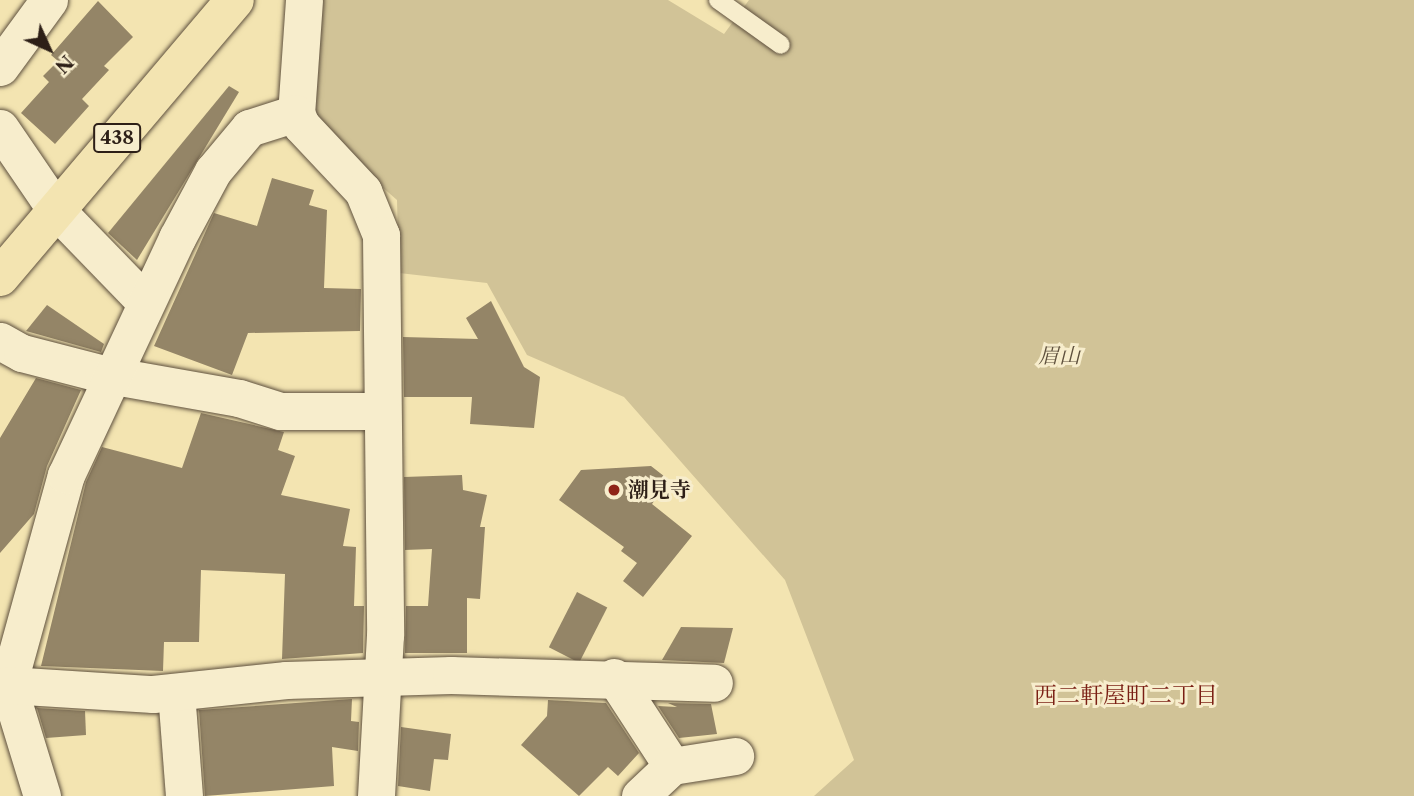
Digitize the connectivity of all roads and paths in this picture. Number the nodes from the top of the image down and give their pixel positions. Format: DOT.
graph roads {
  1 [pos="49,0"];
  2 [pos="235,0"];
  3 [pos="304,0"];
  4 [pos="718,0"];
  5 [pos="780,45"];
  6 [pos="0,67"];
  7 [pos="296,113"];
  8 [pos="0,128"];
  9 [pos="56,210"];
  10 [pos="0,276"];
  11 [pos="145,302"];
  12 [pos="0,341"];
  13 [pos="112,376"];
  14 [pos="382,411"];
  15 [pos="614,677"];
  16 [pos="382,680"];
  17 [pos="714,683"];
  18 [pos="4,686"];
  19 [pos="176,692"];
  20 [pos="735,756"];
  21 [pos="672,766"];
  22 [pos="42,796"];
  23 [pos="184,796"];
  24 [pos="376,796"];
  25 [pos="640,796"];
  1 -- 6 [label="street"];
  2 -- 9 [label="highway, 438"];
  3 -- 7 [label="street"];
  4 -- 5 [label="lane"];
  7 -- 11 [label="street"];
  7 -- 14 [label="street"];
  8 -- 9 [label="street"];
  9 -- 10 [label="highway, 438"];
  9 -- 11 [label="street"];
  11 -- 13 [label="street"];
  12 -- 13 [label="street"];
  13 -- 14 [label="street"];
  13 -- 18 [label="street"];
  14 -- 16 [label="street"];
  15 -- 16 [label="street"];
  15 -- 17 [label="street"];
  15 -- 21 [label="street"];
  16 -- 19 [label="street"];
  16 -- 24 [label="street"];
  18 -- 19 [label="street"];
  18 -- 22 [label="street"];
  19 -- 23 [label="street"];
  20 -- 21 [label="street"];
  21 -- 25 [label="street"];
}
